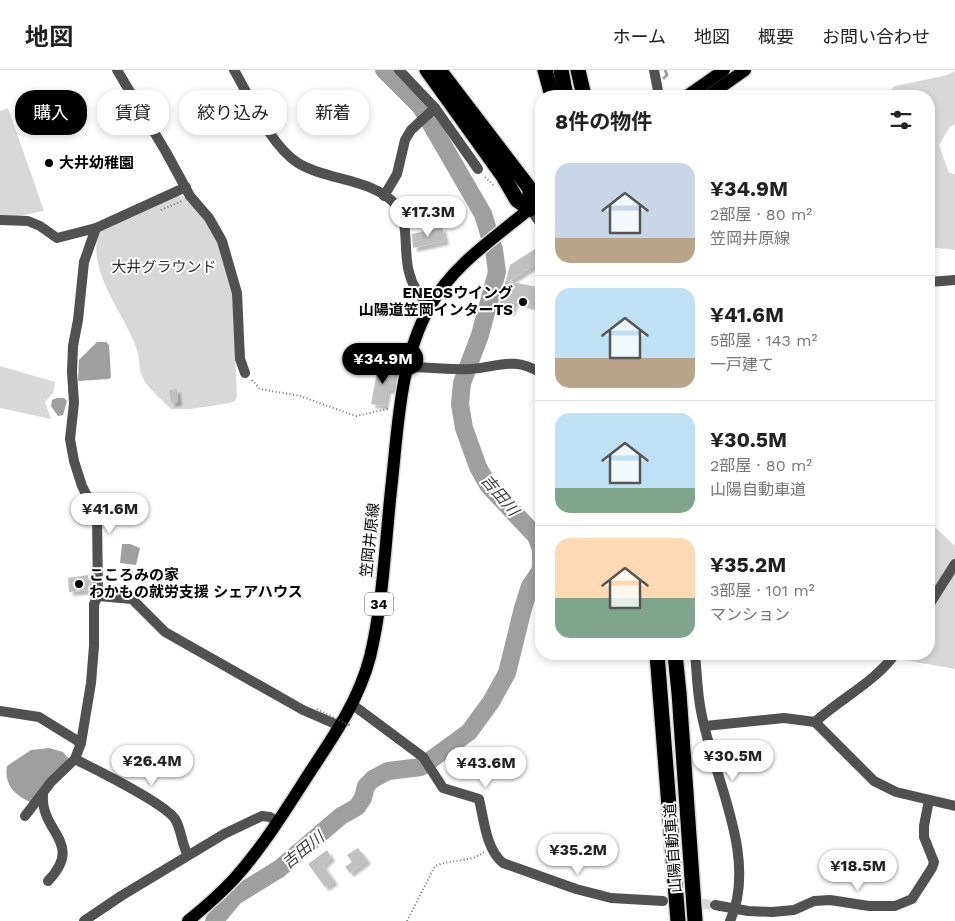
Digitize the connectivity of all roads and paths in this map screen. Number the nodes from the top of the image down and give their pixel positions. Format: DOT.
graph roads {
  1 [pos="117,70"];
  2 [pos="234,70"];
  3 [pos="399,70"];
  4 [pos="427,70"];
  5 [pos="439,70"];
  6 [pos="545,70"];
  7 [pos="561,70"];
  8 [pos="578,70"];
  9 [pos="654,70"];
  10 [pos="724,70"];
  11 [pos="745,70"];
  12 [pos="550,90"];
  13 [pos="565,90"];
  14 [pos="583,90"];
  15 [pos="658,90"];
  16 [pos="696,90"];
  17 [pos="717,90"];
  18 [pos="434,109"];
  19 [pos="478,170"];
  20 [pos="186,187"];
  21 [pos="384,196"];
  22 [pos="535,208"];
  23 [pos="0,220"];
  24 [pos="96,228"];
  25 [pos="955,280"];
  26 [pos="935,282"];
  27 [pos="429,307"];
  28 [pos="408,365"];
  29 [pos="535,370"];
  30 [pos="244,373"];
  31 [pos="400,408"];
  32 [pos="955,564"];
  33 [pos="98,596"];
  34 [pos="935,596"];
  35 [pos="657,660"];
  36 [pos="676,660"];
  37 [pos="696,660"];
  38 [pos="890,660"];
  39 [pos="353,705"];
  40 [pos="317,709"];
  41 [pos="0,711"];
  42 [pos="815,722"];
  43 [pos="705,726"];
  44 [pos="344,727"];
  45 [pos="81,743"];
  46 [pos="75,759"];
  47 [pos="43,794"];
  48 [pos="929,800"];
  49 [pos="955,806"];
  50 [pos="25,816"];
  51 [pos="277,822"];
  52 [pos="490,844"];
  53 [pos="188,855"];
  54 [pos="48,881"];
  55 [pos="663,901"];
  56 [pos="715,905"];
  57 [pos="735,909"];
  58 [pos="84,921"];
  59 [pos="188,921"];
  60 [pos="407,921"];
  61 [pos="678,921"];
  62 [pos="695,921"];
  63 [pos="730,921"];
  1 -- 20 [label="street"];
  2 -- 21 [label="street"];
  3 -- 18 [label="street"];
  4 -- 22 [label="highway"];
  5 -- 22 [label="highway"];
  6 -- 12 [label="highway"];
  7 -- 13 [label="highway"];
  8 -- 14 [label="highway"];
  9 -- 15 [label="street"];
  10 -- 16 [label="main road"];
  11 -- 17 [label="main road"];
  18 -- 19 [label="street"];
  18 -- 21 [label="street"];
  20 -- 24 [label="street"];
  20 -- 30 [label="street"];
  21 -- 27 [label="street"];
  22 -- 27 [label="main road, 笠岡井原線 / 34"];
  23 -- 24 [label="street"];
  24 -- 33 [label="street"];
  25 -- 26 [label="street"];
  27 -- 28 [label="main road, 笠岡井原線 / 34"];
  28 -- 29 [label="street"];
  28 -- 31 [label="main road, 笠岡井原線 / 34"];
  30 -- 31 [label="path"];
  31 -- 39 [label="main road, 笠岡井原線 / 34"];
  32 -- 34 [label="street"];
  33 -- 44 [label="street"];
  33 -- 45 [label="street"];
  35 -- 61 [label="highway, 山陽自動車道"];
  36 -- 62 [label="highway, 山陽自動車道"];
  37 -- 43 [label="street"];
  38 -- 42 [label="street"];
  39 -- 44 [label="main road, 笠岡井原線 / 34"];
  39 -- 52 [label="street"];
  40 -- 44 [label="path, bridge"];
  41 -- 45 [label="street"];
  42 -- 43 [label="street"];
  42 -- 48 [label="street"];
  43 -- 57 [label="street"];
  44 -- 51 [label="main road, 笠岡井原線 / 34"];
  45 -- 46 [label="street"];
  46 -- 47 [label="street"];
  46 -- 53 [label="street"];
  47 -- 50 [label="street"];
  47 -- 54 [label="street"];
  48 -- 49 [label="street"];
  48 -- 57 [label="street"];
  51 -- 53 [label="street"];
  51 -- 59 [label="main road, 笠岡井原線 / 34"];
  52 -- 55 [label="street"];
  52 -- 60 [label="path"];
  53 -- 58 [label="street"];
  56 -- 57 [label="street"];
  57 -- 63 [label="street"];
}
